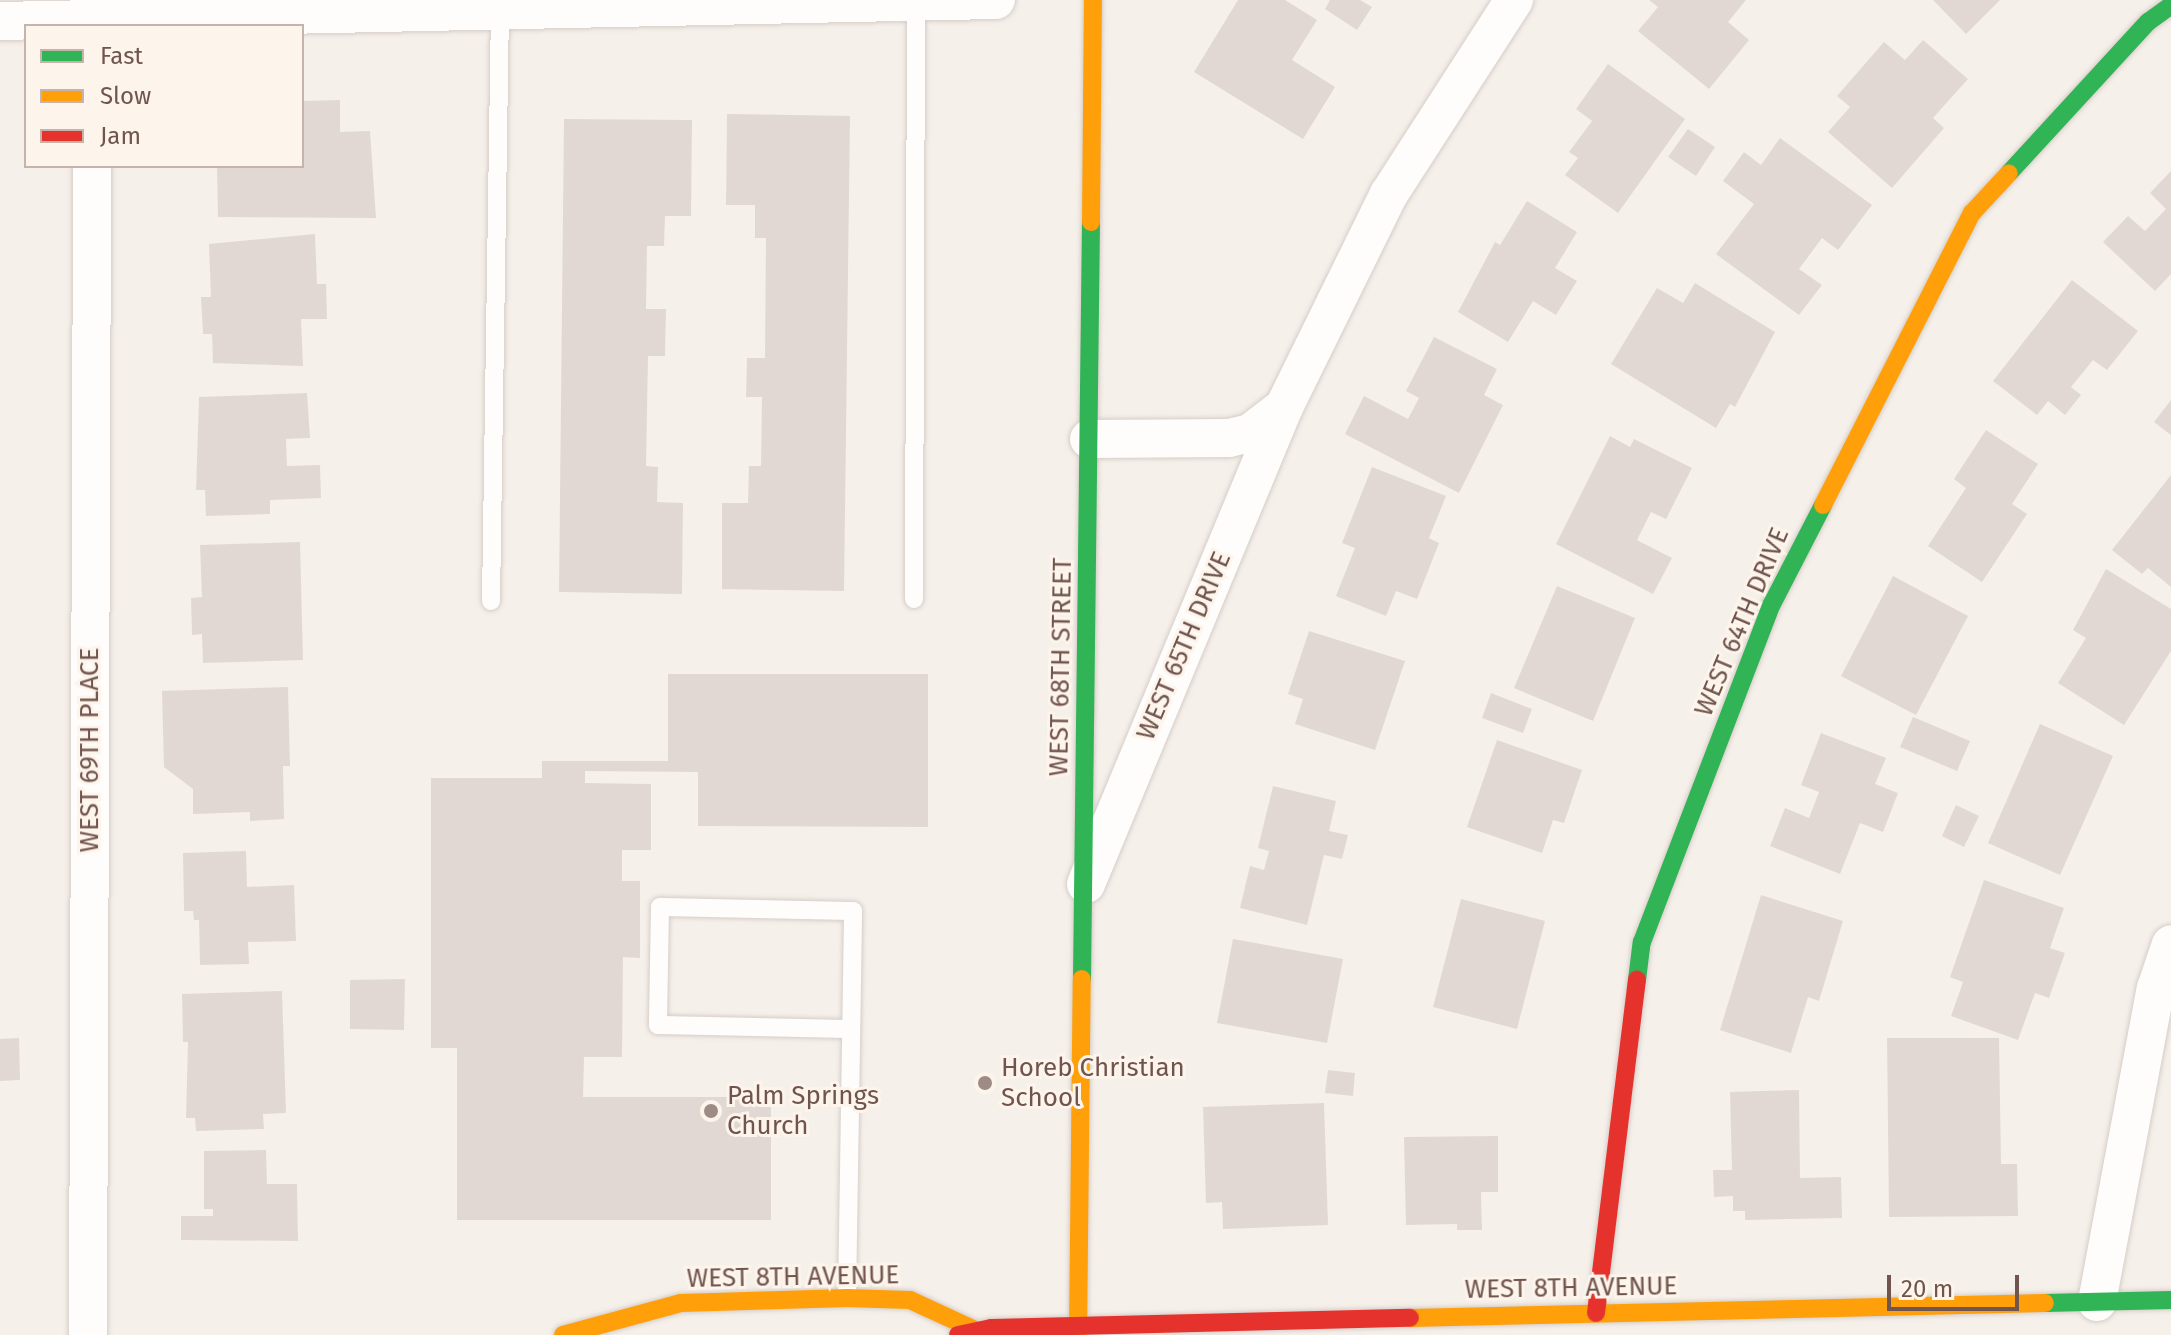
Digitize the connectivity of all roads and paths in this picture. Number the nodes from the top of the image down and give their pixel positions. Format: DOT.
graph roads {
  1 [pos="996,0"];
  2 [pos="1093,0"];
  3 [pos="1514,0"];
  4 [pos="916,2"];
  5 [pos="571,4"];
  6 [pos="2171,5"];
  7 [pos="500,9"];
  8 [pos="0,21"];
  9 [pos="93,21"];
  10 [pos="92,168"];
  11 [pos="1284,407"];
  12 [pos="1089,439"];
  13 [pos="914,599"];
  14 [pos="491,601"];
  15 [pos="1085,885"];
  16 [pos="2171,944"];
  17 [pos="850,1029"];
  18 [pos="847,1298"];
  19 [pos="2171,1300"];
  20 [pos="2097,1302"];
  21 [pos="1596,1313"];
  22 [pos="1702,1323"];
  23 [pos="1078,1330"];
  24 [pos="966,1332"];
  25 [pos="88,1335"];
  26 [pos="563,1335"];
  1 -- 4 [label="street"];
  2 -- 12 [label="street, WEST 68TH STREET"];
  3 -- 11 [label="street, WEST 65TH DRIVE"];
  4 -- 5 [label="street"];
  4 -- 13 [label="lane"];
  5 -- 7 [label="street"];
  6 -- 21 [label="street, WEST 64TH DRIVE"];
  7 -- 9 [label="street"];
  7 -- 14 [label="lane"];
  8 -- 9 [label="street"];
  10 -- 25 [label="street, WEST 69TH PLACE"];
  11 -- 12 [label="street, WEST 65TH DRIVE"];
  11 -- 15 [label="street, WEST 65TH DRIVE"];
  12 -- 15 [label="street, WEST 68TH STREET"];
  15 -- 23 [label="street, WEST 68TH STREET"];
  16 -- 20 [label="street"];
  17 -- 17 [label="lane"];
  17 -- 18 [label="lane"];
  18 -- 24 [label="street, WEST 8TH AVENUE"];
  18 -- 26 [label="street, WEST 8TH AVENUE"];
  19 -- 20 [label="street, WEST 8TH AVENUE"];
  20 -- 22 [label="street, WEST 8TH AVENUE"];
  21 -- 22 [label="street, WEST 8TH AVENUE"];
  21 -- 23 [label="street, WEST 8TH AVENUE"];
  23 -- 24 [label="street, WEST 8TH AVENUE"];
}
